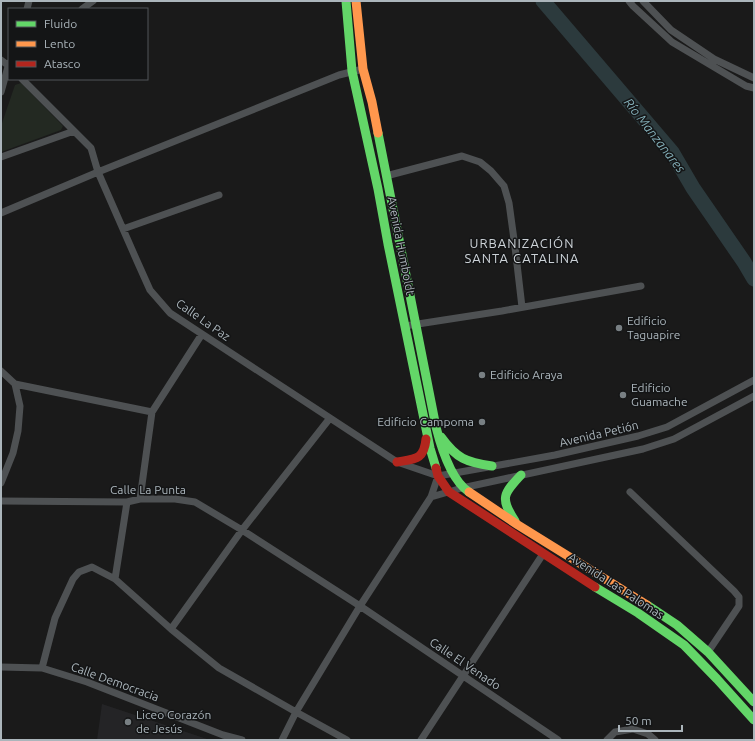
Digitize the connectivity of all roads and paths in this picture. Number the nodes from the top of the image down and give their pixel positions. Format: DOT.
graph roads {
  1 [pos="93,1"];
  2 [pos="346,1"];
  3 [pos="356,1"];
  4 [pos="629,1"];
  5 [pos="643,1"];
  6 [pos="83,8"];
  7 [pos="8,68"];
  8 [pos="363,68"];
  9 [pos="352,71"];
  10 [pos="754,78"];
  11 [pos="23,80"];
  12 [pos="754,88"];
  13 [pos="1,92"];
  14 [pos="74,131"];
  15 [pos="1,157"];
  16 [pos="98,172"];
  17 [pos="386,176"];
  18 [pos="219,195"];
  19 [pos="1,213"];
  20 [pos="123,229"];
  21 [pos="641,286"];
  22 [pos="522,307"];
  23 [pos="416,324"];
  24 [pos="405,326"];
  25 [pos="202,334"];
  26 [pos="1,371"];
  27 [pos="754,380"];
  28 [pos="15,384"];
  29 [pos="754,396"];
  30 [pos="152,412"];
  31 [pos="330,418"];
  32 [pos="427,431"];
  33 [pos="437,431"];
  34 [pos="397,462"];
  35 [pos="492,466"];
  36 [pos="453,474"];
  37 [pos="521,475"];
  38 [pos="438,476"];
  39 [pos="1,483"];
  40 [pos="462,488"];
  41 [pos="449,492"];
  42 [pos="630,492"];
  43 [pos="431,497"];
  44 [pos="140,500"];
  45 [pos="1,501"];
  46 [pos="127,502"];
  47 [pos="518,525"];
  48 [pos="242,530"];
  49 [pos="543,554"];
  50 [pos="115,579"];
  51 [pos="360,606"];
  52 [pos="171,629"];
  53 [pos="708,652"];
  54 [pos="1,667"];
  55 [pos="42,668"];
  56 [pos="726,671"];
  57 [pos="463,676"];
  58 [pos="717,679"];
  59 [pos="754,702"];
  60 [pos="296,712"];
  61 [pos="754,720"];
  62 [pos="242,740"];
  63 [pos="282,740"];
  64 [pos="347,740"];
  65 [pos="421,740"];
  66 [pos="558,740"];
  67 [pos="607,740"];
  68 [pos="655,740"];
  1 -- 6 [label="street"];
  2 -- 9 [label="main road, Avenida Humboldt"];
  3 -- 8 [label="main road, Avenida Humboldt"];
  4 -- 12 [label="street"];
  5 -- 10 [label="street"];
  7 -- 13 [label="street"];
  8 -- 9 [label="street"];
  8 -- 17 [label="main road, Avenida Humboldt"];
  9 -- 16 [label="street"];
  9 -- 24 [label="main road, Avenida Humboldt"];
  11 -- 14 [label="street, Calle La Paz"];
  14 -- 15 [label="street"];
  14 -- 16 [label="street, Calle La Paz"];
  16 -- 19 [label="street"];
  16 -- 20 [label="street, Calle La Paz"];
  17 -- 22 [label="street"];
  17 -- 23 [label="main road, Avenida Humboldt"];
  18 -- 20 [label="street"];
  20 -- 25 [label="street, Calle La Paz"];
  21 -- 22 [label="street"];
  22 -- 23 [label="street"];
  23 -- 24 [label="street"];
  23 -- 33 [label="main road, Avenida Humboldt"];
  24 -- 32 [label="main road, Avenida Humboldt"];
  25 -- 30 [label="street"];
  25 -- 31 [label="street, Calle La Paz"];
  26 -- 28 [label="street"];
  27 -- 35 [label="street, Avenida Petión"];
  28 -- 30 [label="street"];
  28 -- 39 [label="street"];
  29 -- 37 [label="street, Avenida Petión"];
  30 -- 44 [label="street"];
  31 -- 34 [label="street, Calle La Paz"];
  31 -- 48 [label="street"];
  32 -- 34 [label="main road"];
  32 -- 38 [label="main road, Avenida Humboldt"];
  33 -- 35 [label="main road"];
  33 -- 36 [label="main road, Avenida Humboldt"];
  34 -- 38 [label="street, Calle La Paz"];
  35 -- 36 [label="street, Avenida Petión"];
  36 -- 38 [label="street, Avenida Petión"];
  36 -- 40 [label="main road, Avenida Humboldt"];
  37 -- 40 [label="street, Avenida Petión"];
  37 -- 47 [label="main road"];
  38 -- 41 [label="main road, Avenida Humboldt"];
  38 -- 43 [label="street"];
  40 -- 41 [label="street, Avenida Petión"];
  40 -- 47 [label="main road, Avenida Las Palomas"];
  41 -- 43 [label="street, Avenida Petión"];
  41 -- 49 [label="main road, Avenida Las Palomas"];
  42 -- 53 [label="street"];
  43 -- 51 [label="street"];
  44 -- 46 [label="street, Calle La Punta"];
  44 -- 48 [label="street, Calle La Punta"];
  45 -- 46 [label="street, Calle La Punta"];
  46 -- 50 [label="street"];
  47 -- 53 [label="main road, Avenida Las Palomas"];
  48 -- 51 [label="street, Calle La Punta"];
  48 -- 52 [label="street"];
  49 -- 57 [label="street"];
  49 -- 58 [label="main road, Avenida Las Palomas"];
  50 -- 52 [label="street"];
  50 -- 55 [label="street"];
  51 -- 57 [label="street, Calle El Venado"];
  51 -- 60 [label="street"];
  52 -- 60 [label="street"];
  53 -- 56 [label="main road, Avenida Las Palomas"];
  54 -- 55 [label="street, Calle Democracia"];
  55 -- 62 [label="street, Calle Democracia"];
  56 -- 58 [label="main road"];
  56 -- 59 [label="main road, Avenida Las Palomas"];
  57 -- 65 [label="street"];
  57 -- 66 [label="street, Calle El Venado"];
  58 -- 61 [label="main road, Avenida Las Palomas"];
  60 -- 63 [label="street"];
  60 -- 64 [label="street"];
  67 -- 68 [label="street"];
}
